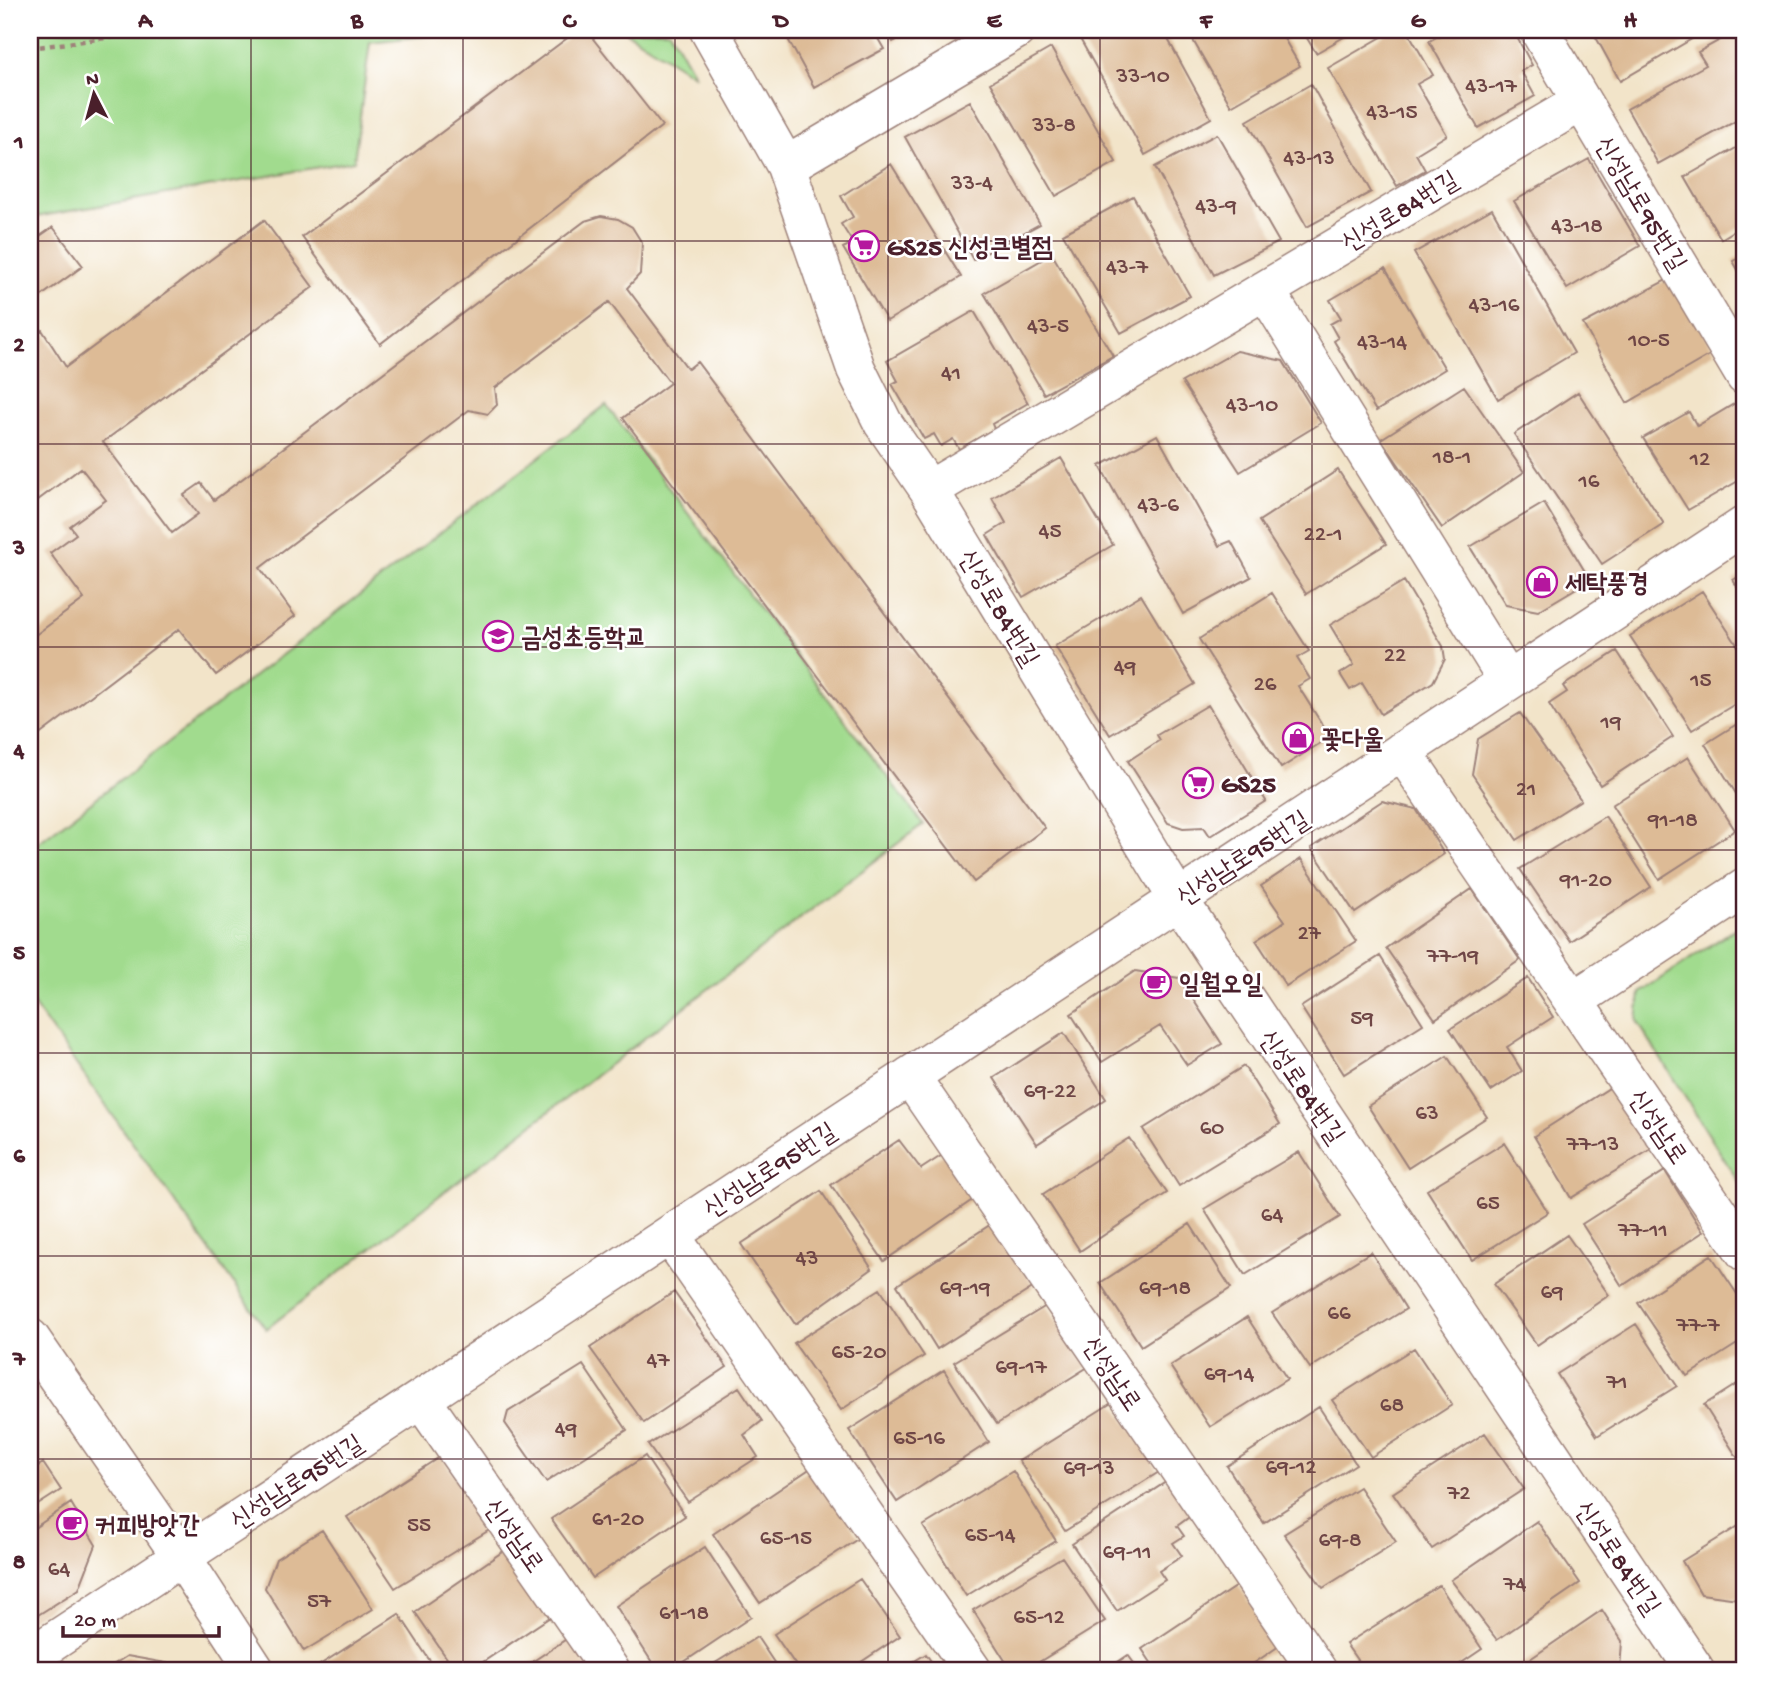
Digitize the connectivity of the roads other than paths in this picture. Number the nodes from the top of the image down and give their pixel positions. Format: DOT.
graph roads {
  1 [pos="709,30"];
  2 [pos="1016,30"];
  3 [pos="1539,30"];
  4 [pos="1581,102"];
  5 [pos="786,166"];
  6 [pos="1265,290"];
  7 [pos="1745,376"];
  8 [pos="929,490"];
  9 [pos="1745,524"];
  10 [pos="1508,681"];
  11 [pos="1402,751"];
  12 [pos="1745,888"];
  13 [pos="1178,900"];
  14 [pos="1573,1000"];
  15 [pos="910,1076"];
  16 [pos="670,1235"];
  17 [pos="1745,1252"];
  18 [pos="30,1338"];
  19 [pos="421,1399"];
  20 [pos="181,1556"];
  21 [pos="30,1657"];
  22 [pos="255,1670"];
  23 [pos="610,1670"];
  24 [pos="972,1670"];
  25 [pos="1317,1670"];
  26 [pos="1695,1670"];
  1 -- 5 [label="street, 신성로84번길"];
  2 -- 5 [label="street"];
  3 -- 4 [label="street, 신성남로95번길"];
  4 -- 6 [label="street, 신성로84번길"];
  4 -- 7 [label="street, 신성남로95번길"];
  5 -- 8 [label="street, 신성로84번길"];
  6 -- 8 [label="street, 신성로84번길"];
  6 -- 10 [label="street"];
  8 -- 13 [label="street, 신성로84번길"];
  9 -- 10 [label="street, 신성남로95번길"];
  10 -- 11 [label="street, 신성남로95번길"];
  11 -- 13 [label="street, 신성남로95번길"];
  11 -- 14 [label="street, 신성남로"];
  12 -- 14 [label="street"];
  13 -- 15 [label="street, 신성남로95번길"];
  13 -- 26 [label="street, 신성로84번길"];
  14 -- 17 [label="street, 신성남로"];
  15 -- 16 [label="street, 신성남로95번길"];
  15 -- 25 [label="street, 신성남로"];
  16 -- 19 [label="street, 신성남로95번길"];
  16 -- 24 [label="street"];
  18 -- 20 [label="street"];
  19 -- 20 [label="street, 신성남로95번길"];
  19 -- 23 [label="street, 신성남로"];
  20 -- 21 [label="street, 신성남로95번길"];
  20 -- 22 [label="street"];
}
